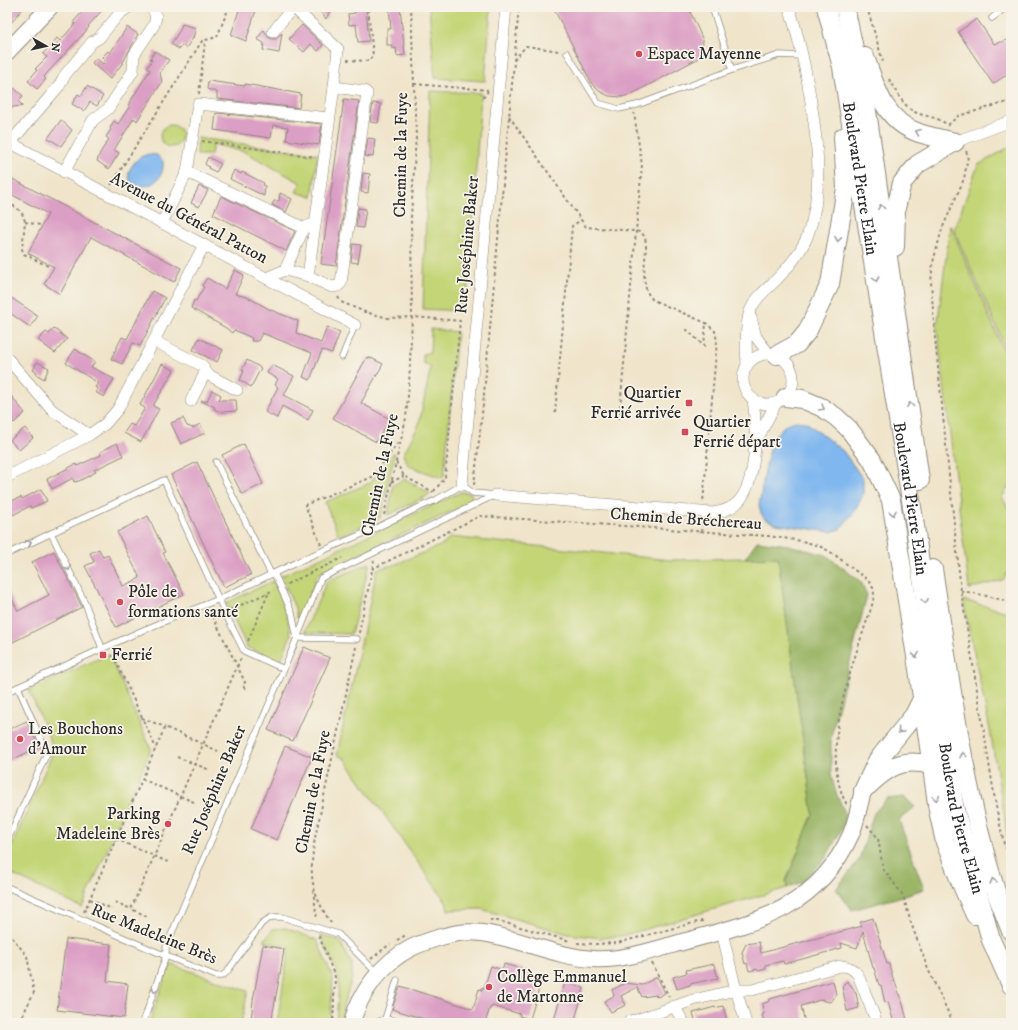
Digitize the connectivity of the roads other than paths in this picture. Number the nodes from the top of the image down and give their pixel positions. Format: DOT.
graph roads {
  1 [pos="50,7"];
  2 [pos="129,7"];
  3 [pos="150,7"];
  4 [pos="293,7"];
  5 [pos="506,7"];
  6 [pos="712,7"];
  7 [pos="789,7"];
  8 [pos="818,7"];
  9 [pos="826,7"];
  10 [pos="846,7"];
  11 [pos="1006,7"];
  12 [pos="992,18"];
  13 [pos="272,32"];
  14 [pos="7,52"];
  15 [pos="567,52"];
  16 [pos="803,56"];
  17 [pos="732,70"];
  18 [pos="334,87"];
  19 [pos="329,118"];
  20 [pos="1011,121"];
  21 [pos="956,139"];
  22 [pos="9,142"];
  23 [pos="64,172"];
  24 [pos="187,172"];
  25 [pos="315,222"];
  26 [pos="162,223"];
  27 [pos="304,228"];
  28 [pos="204,245"];
  29 [pos="285,270"];
  30 [pos="308,276"];
  31 [pos="266,278"];
  32 [pos="894,299"];
  33 [pos="750,312"];
  34 [pos="355,325"];
  35 [pos="154,341"];
  36 [pos="773,355"];
  37 [pos="342,357"];
  38 [pos="7,358"];
  39 [pos="747,366"];
  40 [pos="205,373"];
  41 [pos="237,390"];
  42 [pos="753,399"];
  43 [pos="781,400"];
  44 [pos="191,401"];
  45 [pos="89,435"];
  46 [pos="756,442"];
  47 [pos="216,462"];
  48 [pos="7,477"];
  49 [pos="462,485"];
  50 [pos="495,495"];
  51 [pos="51,533"];
  52 [pos="7,554"];
  53 [pos="272,574"];
  54 [pos="219,599"];
  55 [pos="297,638"];
  56 [pos="357,639"];
  57 [pos="102,648"];
  58 [pos="284,669"];
  59 [pos="18,687"];
  60 [pos="7,692"];
  61 [pos="922,699"];
  62 [pos="931,765"];
  63 [pos="863,791"];
  64 [pos="7,841"];
  65 [pos="7,887"];
  66 [pos="1011,931"];
  67 [pos="722,932"];
  68 [pos="992,940"];
  69 [pos="166,956"];
  70 [pos="378,974"];
  71 [pos="397,980"];
  72 [pos="1011,985"];
  73 [pos="736,990"];
  74 [pos="674,1006"];
  75 [pos="385,1020"];
  76 [pos="629,1021"];
  77 [pos="400,1022"];
  78 [pos="143,1023"];
  79 [pos="352,1023"];
  80 [pos="377,1023"];
  81 [pos="684,1023"];
  82 [pos="746,1023"];
  83 [pos="877,1023"];
  1 -- 14 [label="street"];
  2 -- 22 [label="street"];
  3 -- 23 [label="street"];
  4 -- 13 [label="street"];
  4 -- 18 [label="street"];
  5 -- 49 [label="street, Rue Joséphine Baker"];
  6 -- 17 [label="lane"];
  7 -- 16 [label="street"];
  8 -- 36 [label="main road, one-way"];
  9 -- 68 [label="main road, Boulevard Pierre Elain, one-way"];
  21 -- 10 [label="main road, one-way"];
  32 -- 10 [label="main road, Boulevard Pierre Elain, one-way"];
  11 -- 12 [label="lane"];
  15 -- 17 [label="lane"];
  16 -- 17 [label="lane"];
  16 -- 33 [label="street"];
  18 -- 19 [label="street"];
  18 -- 30 [label="street"];
  19 -- 24 [label="street"];
  19 -- 25 [label="street"];
  20 -- 21 [label="street"];
  21 -- 32 [label="main road"];
  22 -- 23 [label="street, Avenue du Général Patton"];
  23 -- 26 [label="street, Avenue du Général Patton"];
  24 -- 26 [label="street"];
  24 -- 27 [label="street"];
  25 -- 27 [label="street"];
  25 -- 30 [label="street"];
  26 -- 28 [label="street, Avenue du Général Patton"];
  27 -- 29 [label="street"];
  28 -- 31 [label="street, Avenue du Général Patton"];
  28 -- 35 [label="street"];
  29 -- 30 [label="street"];
  29 -- 31 [label="street"];
  31 -- 34 [label="street, Avenue du Général Patton"];
  66 -- 32 [label="main road, Boulevard Pierre Elain, one-way"];
  33 -- 36 [label="street"];
  33 -- 39 [label="street"];
  34 -- 37 [label="lane"];
  35 -- 40 [label="street"];
  35 -- 45 [label="street"];
  36 -- 39 [label="street"];
  36 -- 43 [label="street"];
  38 -- 45 [label="street"];
  39 -- 42 [label="street"];
  40 -- 41 [label="street"];
  40 -- 44 [label="street"];
  42 -- 43 [label="street"];
  42 -- 46 [label="street"];
  43 -- 46 [label="street"];
  43 -- 61 [label="main road, one-way"];
  45 -- 48 [label="street"];
  46 -- 50 [label="street"];
  47 -- 53 [label="lane"];
  49 -- 50 [label="lane"];
  49 -- 53 [label="lane"];
  50 -- 55 [label="lane, Rue Joséphine Baker"];
  52 -- 51 [label="lane, one-way"];
  51 -- 54 [label="lane"];
  51 -- 57 [label="lane, one-way"];
  53 -- 54 [label="lane"];
  53 -- 55 [label="lane"];
  54 -- 57 [label="lane"];
  54 -- 58 [label="lane"];
  55 -- 56 [label="lane"];
  55 -- 58 [label="lane, Rue Joséphine Baker"];
  57 -- 59 [label="lane"];
  58 -- 69 [label="lane, Rue Joséphine Baker"];
  59 -- 60 [label="lane"];
  59 -- 64 [label="lane"];
  61 -- 62 [label="main road"];
  61 -- 63 [label="main road, one-way"];
  62 -- 63 [label="main road"];
  62 -- 68 [label="main road, one-way"];
  63 -- 67 [label="street"];
  65 -- 69 [label="lane, Rue Madeleine Brès"];
  67 -- 70 [label="street"];
  67 -- 73 [label="street"];
  68 -- 72 [label="main road, Boulevard Pierre Elain"];
  69 -- 70 [label="lane, Rue Madeleine Brès"];
  69 -- 78 [label="lane, Rue Joséphine Baker, one-way"];
  70 -- 79 [label="street"];
  71 -- 75 [label="lane"];
  73 -- 74 [label="street"];
  73 -- 82 [label="street"];
  73 -- 83 [label="street"];
  74 -- 76 [label="street"];
  74 -- 81 [label="street"];
  75 -- 77 [label="lane"];
  75 -- 80 [label="lane"];
}
